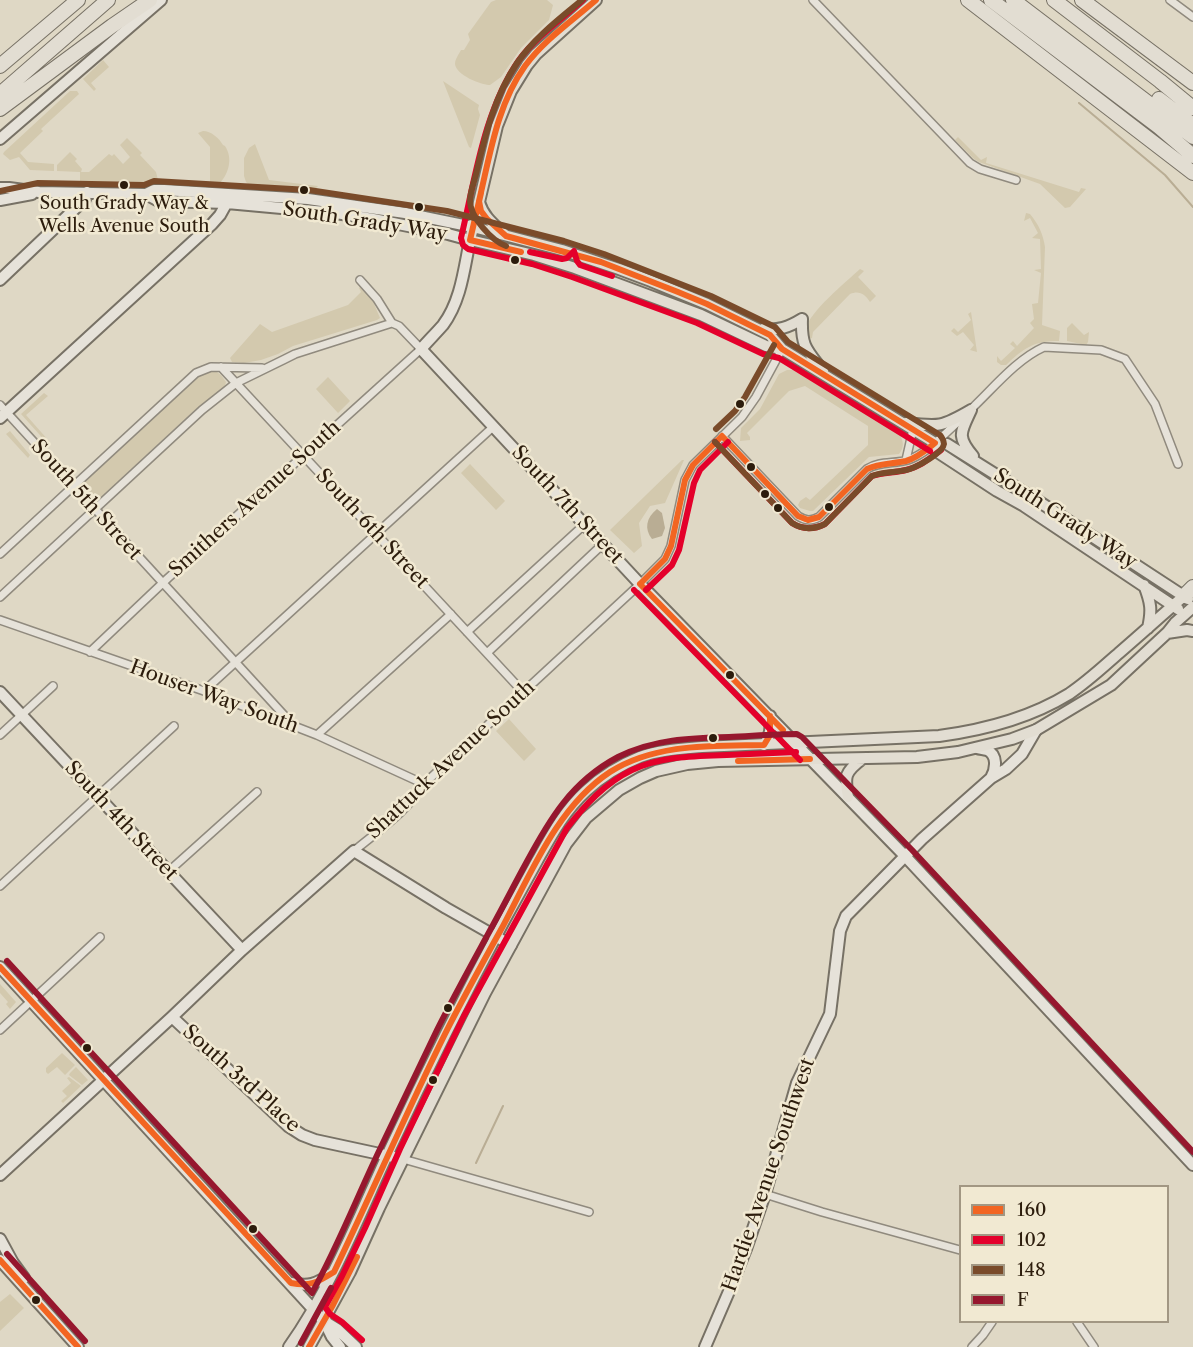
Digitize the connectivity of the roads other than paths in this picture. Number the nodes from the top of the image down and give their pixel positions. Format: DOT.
graph roads {
  1 [pos="78,0"];
  2 [pos="108,0"];
  3 [pos="150,0"];
  4 [pos="161,0"];
  5 [pos="596,0"];
  6 [pos="813,0"];
  7 [pos="968,0"];
  8 [pos="991,0"];
  9 [pos="1013,0"];
  10 [pos="1027,0"];
  11 [pos="1054,0"];
  12 [pos="1082,0"];
  13 [pos="1172,0"];
  14 [pos="1193,17"];
  15 [pos="1100,35"];
  16 [pos="0,66"];
  17 [pos="1193,83"];
  18 [pos="0,94"];
  19 [pos="1193,96"];
  20 [pos="1153,100"];
  21 [pos="1193,108"];
  22 [pos="0,109"];
  23 [pos="1118,115"];
  24 [pos="1193,125"];
  25 [pos="1193,137"];
  26 [pos="0,139"];
  27 [pos="1193,156"];
  28 [pos="1193,172"];
  29 [pos="1016,180"];
  30 [pos="1193,184"];
  31 [pos="0,188"];
  32 [pos="39,192"];
  33 [pos="87,192"];
  34 [pos="229,199"];
  35 [pos="0,200"];
  36 [pos="479,201"];
  37 [pos="473,227"];
  38 [pos="506,236"];
  39 [pos="470,240"];
  40 [pos="566,252"];
  41 [pos="556,262"];
  42 [pos="0,280"];
  43 [pos="360,280"];
  44 [pos="609,280"];
  45 [pos="651,281"];
  46 [pos="678,292"];
  47 [pos="644,293"];
  48 [pos="393,323"];
  49 [pos="754,327"];
  50 [pos="434,335"];
  51 [pos="782,348"];
  52 [pos="421,349"];
  53 [pos="221,367"];
  54 [pos="438,367"];
  55 [pos="264,368"];
  56 [pos="827,376"];
  57 [pos="236,383"];
  58 [pos="971,410"];
  59 [pos="2,412"];
  60 [pos="902,422"];
  61 [pos="493,427"];
  62 [pos="913,429"];
  63 [pos="722,436"];
  64 [pos="934,443"];
  65 [pos="303,456"];
  66 [pos="906,460"];
  67 [pos="1179,464"];
  68 [pos="981,466"];
  69 [pos="74,486"];
  70 [pos="95,509"];
  71 [pos="585,524"];
  72 [pos="377,535"];
  73 [pos="603,544"];
  74 [pos="0,554"];
  75 [pos="163,583"];
  76 [pos="640,584"];
  77 [pos="1144,585"];
  78 [pos="0,597"];
  79 [pos="1188,604"];
  80 [pos="450,614"];
  81 [pos="0,620"];
  82 [pos="1148,628"];
  83 [pos="1193,631"];
  84 [pos="467,632"];
  85 [pos="1167,633"];
  86 [pos="90,652"];
  87 [pos="486,653"];
  88 [pos="236,663"];
  89 [pos="53,686"];
  90 [pos="204,691"];
  91 [pos="0,692"];
  92 [pos="523,692"];
  93 [pos="22,714"];
  94 [pos="770,716"];
  95 [pos="174,726"];
  96 [pos="295,727"];
  97 [pos="1036,730"];
  98 [pos="0,735"];
  99 [pos="317,735"];
  100 [pos="796,744"];
  101 [pos="764,745"];
  102 [pos="977,748"];
  103 [pos="810,759"];
  104 [pos="862,759"];
  105 [pos="991,778"];
  106 [pos="424,784"];
  107 [pos="257,792"];
  108 [pos="98,796"];
  109 [pos="848,797"];
  110 [pos="354,851"];
  111 [pos="905,856"];
  112 [pos="169,871"];
  113 [pos="0,886"];
  114 [pos="497,936"];
  115 [pos="100,937"];
  116 [pos="511,945"];
  117 [pos="238,946"];
  118 [pos="0,967"];
  119 [pos="31,1001"];
  120 [pos="172,1017"];
  121 [pos="0,1030"];
  122 [pos="104,1080"];
  123 [pos="387,1155"];
  124 [pos="404,1159"];
  125 [pos="1193,1165"];
  126 [pos="0,1175"];
  127 [pos="765,1194"];
  128 [pos="589,1212"];
  129 [pos="0,1239"];
  130 [pos="959,1250"];
  131 [pos="0,1260"];
  132 [pos="334,1272"];
  133 [pos="291,1283"];
  134 [pos="314,1308"];
  135 [pos="50,1316"];
  136 [pos="324,1321"];
  137 [pos="991,1323"];
  138 [pos="1078,1323"];
  139 [pos="78,1347"];
  140 [pos="289,1347"];
  141 [pos="309,1347"];
  142 [pos="340,1347"];
  143 [pos="356,1347"];
  144 [pos="705,1347"];
  145 [pos="972,1347"];
  146 [pos="1094,1347"];
  1 -- 16 [label="highway"];
  2 -- 18 [label="highway"];
  3 -- 22 [label="highway"];
  4 -- 26 [label="street"];
  5 -- 36 [label="main road"];
  6 -- 29 [label="street"];
  7 -- 23 [label="highway"];
  8 -- 27 [label="highway"];
  9 -- 20 [label="highway"];
  10 -- 20 [label="highway"];
  11 -- 15 [label="highway"];
  12 -- 17 [label="highway"];
  13 -- 14 [label="street"];
  15 -- 19 [label="highway"];
  15 -- 21 [label="highway"];
  20 -- 24 [label="highway"];
  20 -- 25 [label="highway"];
  23 -- 28 [label="highway"];
  23 -- 30 [label="highway"];
  31 -- 32 [label="street, South Grady Way"];
  32 -- 33 [label="street, South Grady Way"];
  32 -- 35 [label="street, South Grady Way"];
  33 -- 34 [label="street, South Grady Way"];
  33 -- 42 [label="street"];
  34 -- 37 [label="street, South Grady Way"];
  34 -- 39 [label="street, South Grady Way"];
  34 -- 59 [label="street"];
  36 -- 37 [label="main road"];
  36 -- 38 [label="main road"];
  37 -- 38 [label="main road, South Grady Way"];
  37 -- 39 [label="main road"];
  38 -- 40 [label="main road, South Grady Way"];
  39 -- 41 [label="main road, South Grady Way"];
  39 -- 50 [label="street"];
  40 -- 41 [label="main road"];
  40 -- 45 [label="main road, South Grady Way"];
  41 -- 44 [label="main road, South Grady Way"];
  43 -- 48 [label="street, South 7th Street"];
  44 -- 45 [label="main road"];
  44 -- 47 [label="main road, South Grady Way"];
  45 -- 46 [label="main road, South Grady Way"];
  46 -- 47 [label="main road"];
  46 -- 49 [label="main road, South Grady Way"];
  47 -- 51 [label="main road, South Grady Way"];
  48 -- 52 [label="street, South 7th Street"];
  48 -- 55 [label="street"];
  49 -- 51 [label="main road, South Grady Way"];
  49 -- 56 [label="main road"];
  50 -- 52 [label="street"];
  50 -- 54 [label="street"];
  51 -- 56 [label="main road, South Grady Way"];
  51 -- 63 [label="street, Shattuck Avenue South"];
  52 -- 54 [label="street, South 7th Street"];
  52 -- 65 [label="street, Smithers Avenue South"];
  53 -- 55 [label="street"];
  53 -- 57 [label="street, South 6th Street"];
  53 -- 69 [label="street"];
  54 -- 61 [label="street, South 7th Street"];
  55 -- 57 [label="street"];
  56 -- 60 [label="main road, South Grady Way"];
  57 -- 65 [label="street, South 6th Street"];
  57 -- 70 [label="street"];
  58 -- 60 [label="main road"];
  58 -- 64 [label="street"];
  58 -- 67 [label="street"];
  58 -- 68 [label="main road"];
  59 -- 69 [label="street, South 5th Street"];
  60 -- 62 [label="main road, South Grady Way"];
  61 -- 71 [label="street, South 7th Street"];
  61 -- 72 [label="street"];
  62 -- 64 [label="main road, South Grady Way"];
  62 -- 66 [label="street"];
  63 -- 66 [label="street"];
  63 -- 76 [label="street, Shattuck Avenue South"];
  64 -- 66 [label="street"];
  64 -- 68 [label="main road, South Grady Way"];
  64 -- 77 [label="main road, South Grady Way"];
  65 -- 72 [label="street, South 6th Street"];
  65 -- 75 [label="street, Smithers Avenue South"];
  68 -- 79 [label="main road, South Grady Way"];
  69 -- 70 [label="street, South 5th Street"];
  69 -- 74 [label="street"];
  70 -- 75 [label="street, South 5th Street"];
  70 -- 78 [label="street"];
  71 -- 73 [label="street, South 7th Street"];
  71 -- 84 [label="street"];
  72 -- 80 [label="street, South 6th Street"];
  72 -- 88 [label="street"];
  73 -- 76 [label="street, South 7th Street"];
  73 -- 87 [label="street"];
  75 -- 86 [label="street, Smithers Avenue South"];
  75 -- 88 [label="street, South 5th Street"];
  76 -- 92 [label="street, Shattuck Avenue South"];
  76 -- 94 [label="street, South 7th Street"];
  77 -- 79 [label="main road, South Grady Way"];
  77 -- 82 [label="main road"];
  79 -- 82 [label="main road"];
  79 -- 85 [label="main road"];
  80 -- 84 [label="street, South 6th Street"];
  80 -- 99 [label="street"];
  81 -- 86 [label="street, Houser Way South"];
  82 -- 100 [label="main road"];
  83 -- 85 [label="main road"];
  84 -- 87 [label="street, South 6th Street"];
  85 -- 97 [label="main road"];
  86 -- 90 [label="street, Houser Way South"];
  87 -- 92 [label="street, South 6th Street"];
  88 -- 90 [label="street"];
  88 -- 96 [label="street, South 5th Street"];
  89 -- 93 [label="street"];
  90 -- 96 [label="street, Houser Way South"];
  91 -- 93 [label="street, South 4th Street"];
  92 -- 106 [label="street, Shattuck Avenue South"];
  93 -- 98 [label="street"];
  93 -- 108 [label="street, South 4th Street"];
  94 -- 100 [label="street, South 7th Street"];
  94 -- 101 [label="street"];
  95 -- 108 [label="street"];
  96 -- 99 [label="street, Houser Way South"];
  97 -- 102 [label="main road"];
  97 -- 105 [label="street, Hardie Avenue Southwest"];
  99 -- 106 [label="street, Houser Way South"];
  100 -- 101 [label="main road"];
  100 -- 103 [label="street, South 7th Street"];
  101 -- 114 [label="main road"];
  102 -- 104 [label="main road"];
  102 -- 105 [label="street"];
  103 -- 104 [label="main road"];
  103 -- 109 [label="street, South 7th Street"];
  103 -- 116 [label="main road"];
  104 -- 109 [label="main road"];
  105 -- 111 [label="street, Hardie Avenue Southwest"];
  106 -- 110 [label="street, Shattuck Avenue South"];
  107 -- 112 [label="street"];
  108 -- 112 [label="street, South 4th Street"];
  108 -- 113 [label="street"];
  109 -- 111 [label="street, South 7th Street"];
  110 -- 114 [label="street"];
  110 -- 117 [label="street, Shattuck Avenue South"];
  111 -- 125 [label="street, South 7th Street"];
  111 -- 127 [label="street, Hardie Avenue Southwest"];
  112 -- 117 [label="street, South 4th Street"];
  114 -- 116 [label="street"];
  114 -- 123 [label="main road"];
  115 -- 119 [label="street"];
  116 -- 124 [label="main road"];
  117 -- 120 [label="street, Shattuck Avenue South"];
  118 -- 119 [label="street"];
  119 -- 121 [label="street"];
  119 -- 122 [label="street"];
  120 -- 122 [label="street, Shattuck Avenue South"];
  120 -- 123 [label="street, South 3rd Place"];
  122 -- 126 [label="street, Shattuck Avenue South"];
  122 -- 133 [label="street"];
  123 -- 124 [label="street, South 3rd Place"];
  123 -- 132 [label="main road"];
  124 -- 128 [label="street, South 3rd Place"];
  124 -- 136 [label="main road"];
  127 -- 130 [label="street"];
  127 -- 144 [label="street, Hardie Avenue Southwest"];
  129 -- 135 [label="street"];
  131 -- 135 [label="street"];
  132 -- 133 [label="main road"];
  132 -- 134 [label="main road"];
  133 -- 134 [label="street"];
  134 -- 136 [label="street"];
  134 -- 140 [label="main road"];
  135 -- 139 [label="street"];
  136 -- 141 [label="main road"];
  136 -- 142 [label="street"];
  136 -- 143 [label="street"];
  137 -- 145 [label="street"];
  138 -- 146 [label="street"];
}
